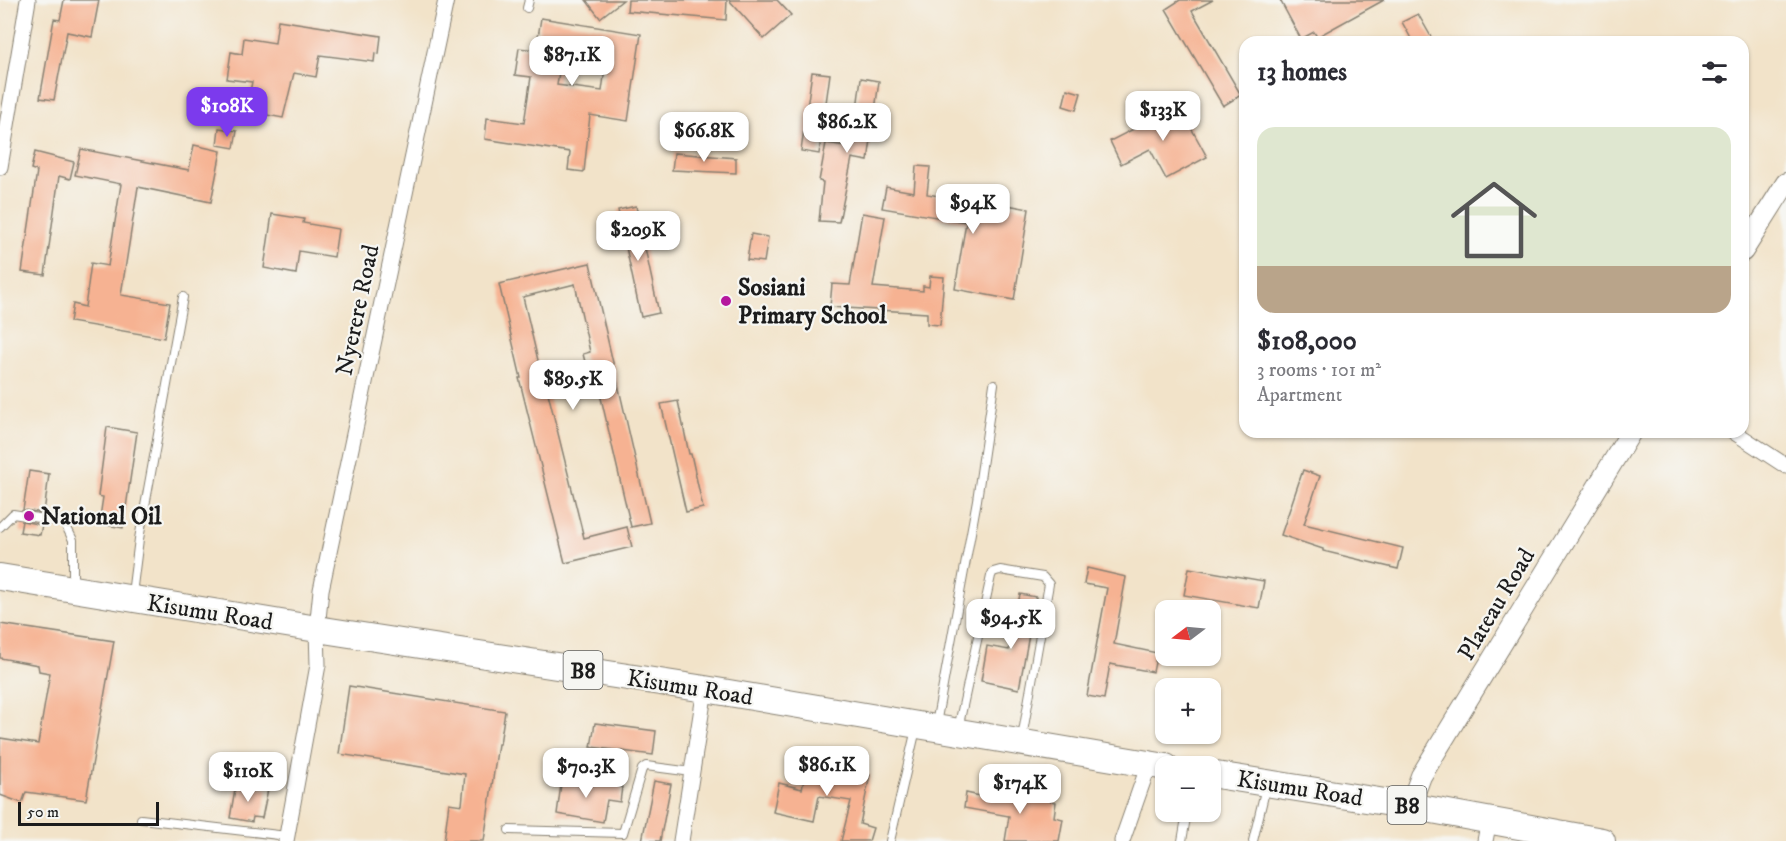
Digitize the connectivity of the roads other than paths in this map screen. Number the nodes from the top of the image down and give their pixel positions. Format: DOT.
graph roads {
  1 [pos="28,0"];
  2 [pos="446,0"];
  3 [pos="0,167"];
  4 [pos="1786,183"];
  5 [pos="1749,242"];
  6 [pos="183,297"];
  7 [pos="994,384"];
  8 [pos="1627,438"];
  9 [pos="1743,438"];
  10 [pos="1786,466"];
  11 [pos="0,527"];
  12 [pos="0,577"];
  13 [pos="73,589"];
  14 [pos="131,599"];
  15 [pos="317,629"];
  16 [pos="705,689"];
  17 [pos="937,728"];
  18 [pos="1021,743"];
  19 [pos="1155,766"];
  20 [pos="1155,770"];
  21 [pos="692,772"];
  22 [pos="1221,776"];
  23 [pos="1268,783"];
  24 [pos="1410,806"];
  25 [pos="141,819"];
  26 [pos="1185,822"];
  27 [pos="509,830"];
  28 [pos="1487,830"];
  29 [pos="286,839"];
  30 [pos="681,841"];
  31 [pos="890,841"];
  32 [pos="1122,841"];
  33 [pos="1182,841"];
  34 [pos="1253,841"];
  35 [pos="1602,841"];
  1 -- 3 [label="street"];
  2 -- 15 [label="street, Nyerere Road"];
  4 -- 5 [label="street"];
  6 -- 14 [label="lane"];
  7 -- 17 [label="lane"];
  8 -- 24 [label="street, Plateau Road"];
  9 -- 10 [label="street"];
  11 -- 13 [label="lane"];
  12 -- 13 [label="highway, Kisumu Road / B8"];
  13 -- 14 [label="highway, Kisumu Road / B8"];
  14 -- 15 [label="highway, Kisumu Road / B8"];
  15 -- 16 [label="highway, Kisumu Road / B8"];
  15 -- 29 [label="street, Nyerere Road"];
  16 -- 17 [label="highway, Kisumu Road / B8"];
  16 -- 21 [label="street"];
  17 -- 18 [label="highway, Kisumu Road / B8"];
  17 -- 18 [label="lane"];
  17 -- 31 [label="lane"];
  18 -- 19 [label="highway, Kisumu Road / B8"];
  20 -- 32 [label="street"];
  21 -- 27 [label="lane"];
  21 -- 30 [label="street"];
  22 -- 23 [label="highway, Kisumu Road / B8"];
  23 -- 24 [label="highway, Kisumu Road / B8"];
  23 -- 34 [label="lane"];
  24 -- 28 [label="highway, Kisumu Road / B8"];
  25 -- 29 [label="lane"];
  26 -- 33 [label="lane"];
  28 -- 35 [label="highway, Kisumu Road / B8"];
}
